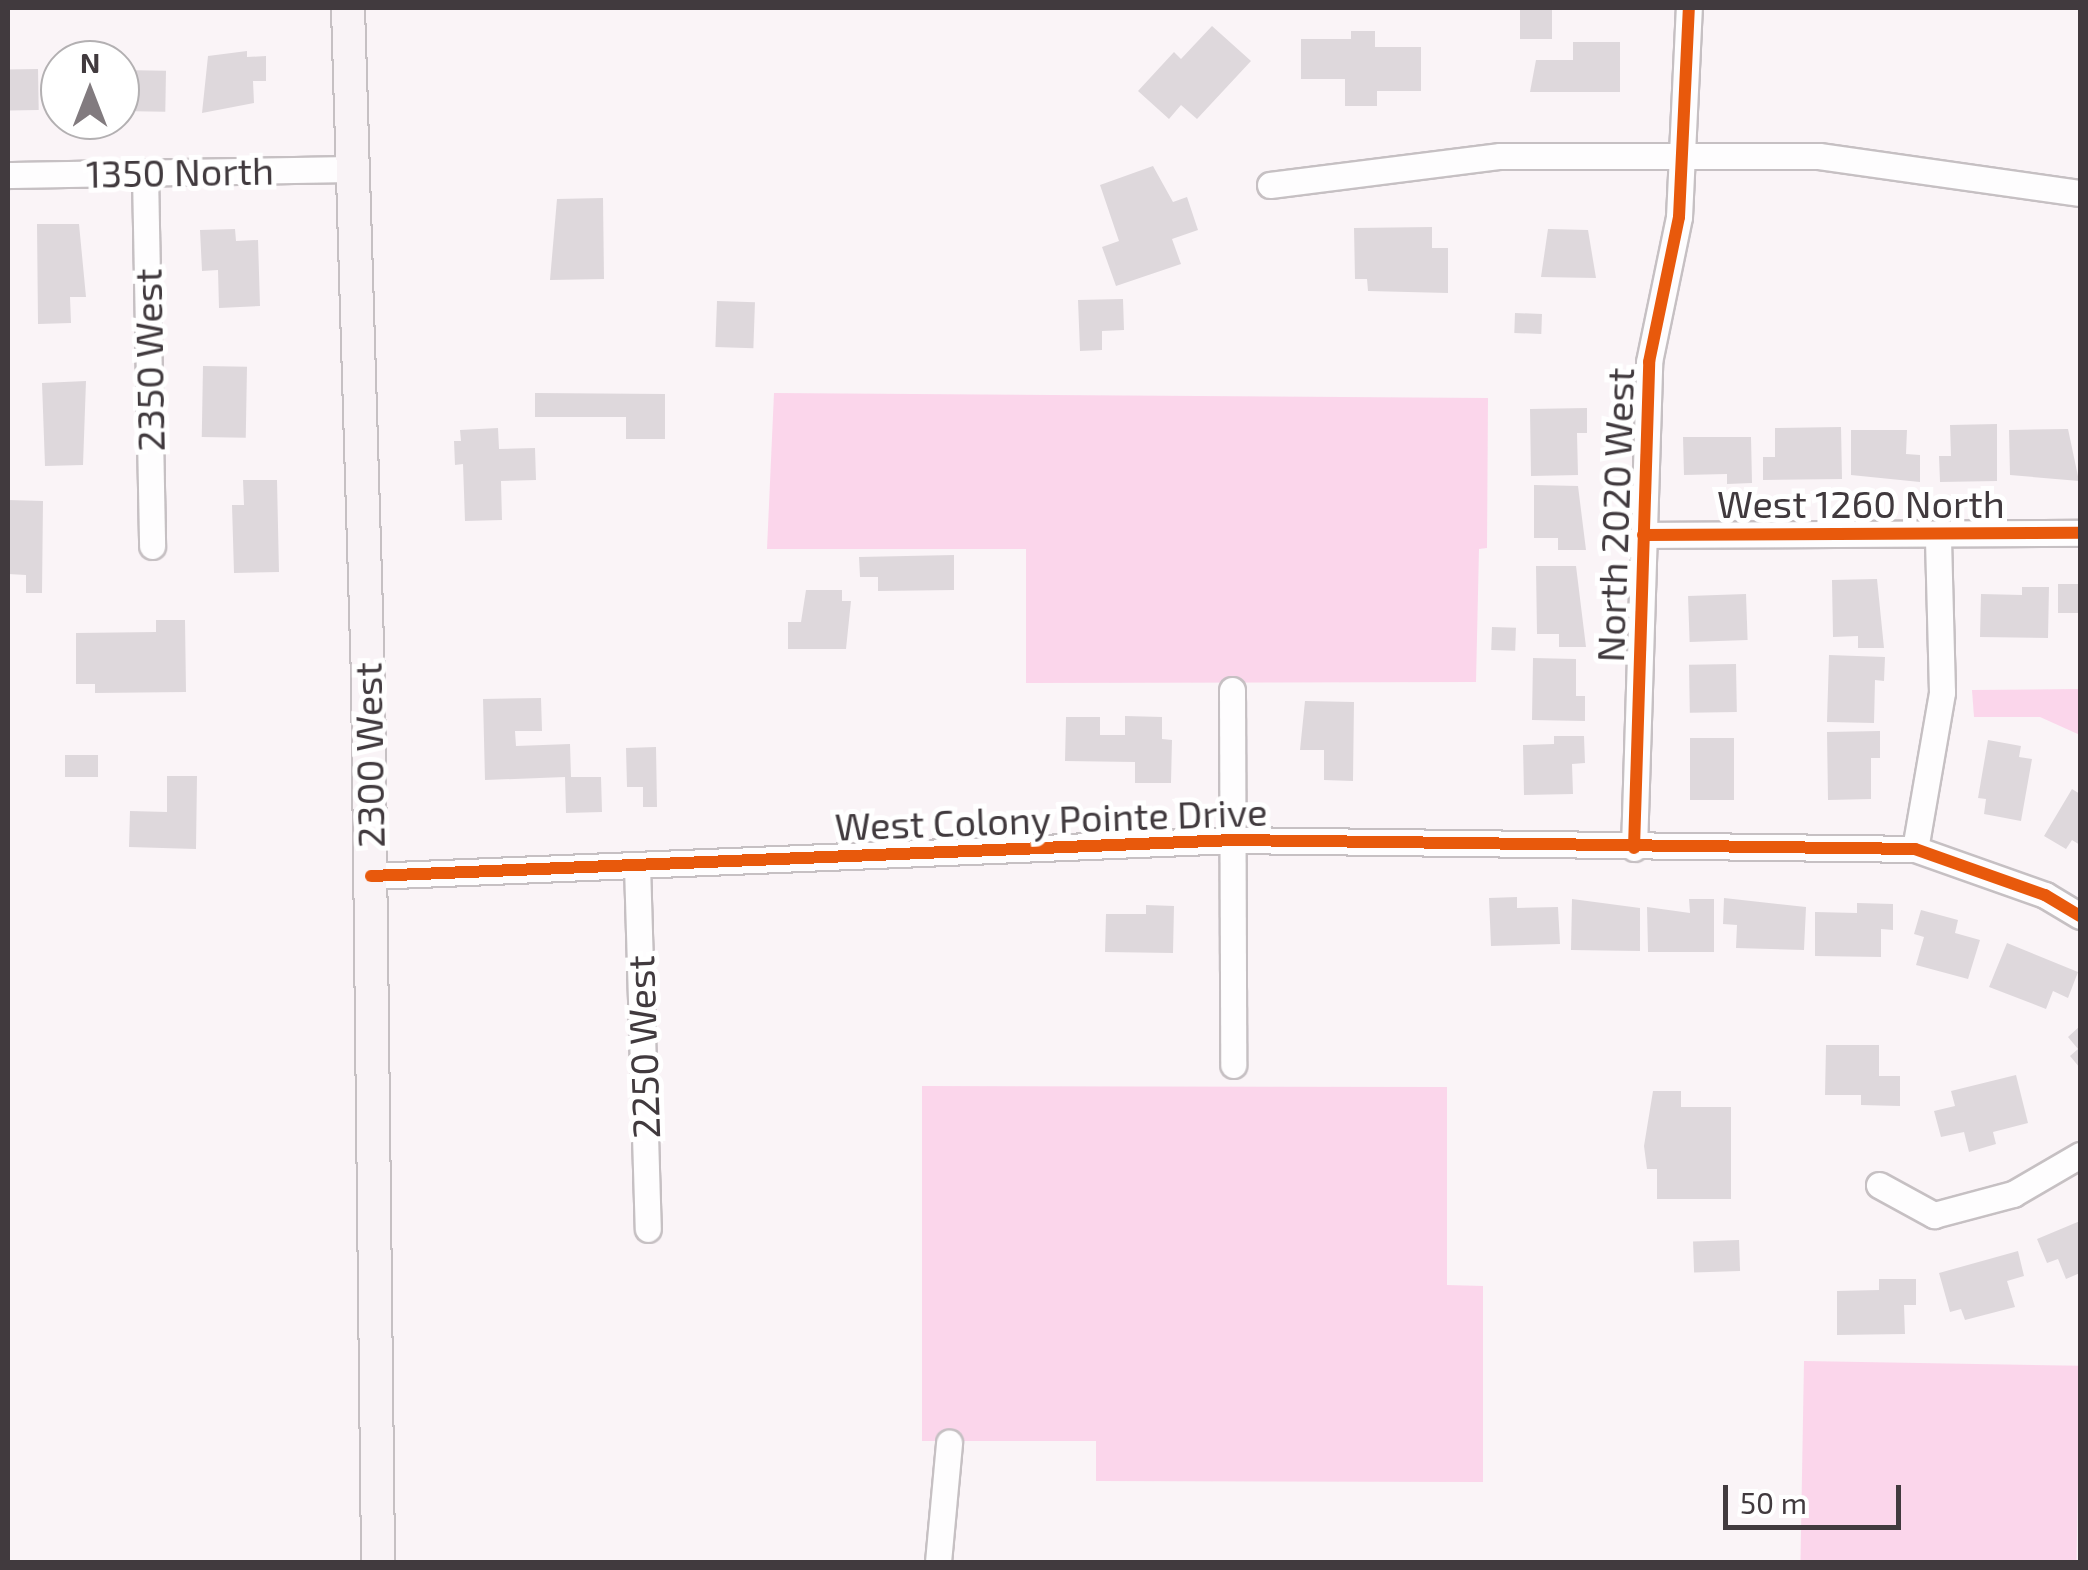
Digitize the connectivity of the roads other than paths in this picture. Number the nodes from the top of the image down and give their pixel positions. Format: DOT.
graph roads {
  1 [pos="348,8"];
  2 [pos="1689,8"];
  3 [pos="1682,156"];
  4 [pos="352,169"];
  5 [pos="145,174"];
  6 [pos="8,175"];
  7 [pos="1270,185"];
  8 [pos="2080,193"];
  9 [pos="2080,532"];
  10 [pos="1643,535"];
  11 [pos="1938,536"];
  12 [pos="152,546"];
  13 [pos="1232,690"];
  14 [pos="1232,840"];
  15 [pos="1634,848"];
  16 [pos="1915,849"];
  17 [pos="638,865"];
  18 [pos="370,876"];
  19 [pos="2080,916"];
  20 [pos="1233,1066"];
  21 [pos="2080,1155"];
  22 [pos="1879,1186"];
  23 [pos="648,1229"];
  24 [pos="949,1443"];
  25 [pos="378,1562"];
  26 [pos="938,1562"];
  1 -- 4 [label="main road, 2300 West"];
  2 -- 3 [label="street, North 2020 West"];
  3 -- 7 [label="street"];
  3 -- 8 [label="street"];
  3 -- 10 [label="street, North 2020 West"];
  4 -- 5 [label="street, 1350 North"];
  4 -- 18 [label="main road, 2300 West"];
  5 -- 6 [label="street, 1350 North"];
  5 -- 12 [label="street, 2350 West"];
  9 -- 11 [label="street, West 1260 North"];
  10 -- 11 [label="street, West 1260 North"];
  10 -- 15 [label="street, North 2020 West"];
  11 -- 16 [label="street"];
  13 -- 14 [label="street"];
  14 -- 15 [label="street, West Colony Pointe Drive"];
  14 -- 17 [label="street, West Colony Pointe Drive"];
  14 -- 20 [label="street"];
  15 -- 16 [label="street, West Colony Pointe Drive"];
  16 -- 19 [label="street, West Colony Pointe Drive"];
  17 -- 18 [label="street, West Colony Pointe Drive"];
  17 -- 23 [label="street, 2250 West"];
  18 -- 25 [label="main road, 2300 West"];
  21 -- 22 [label="street"];
  24 -- 26 [label="street"];
}
